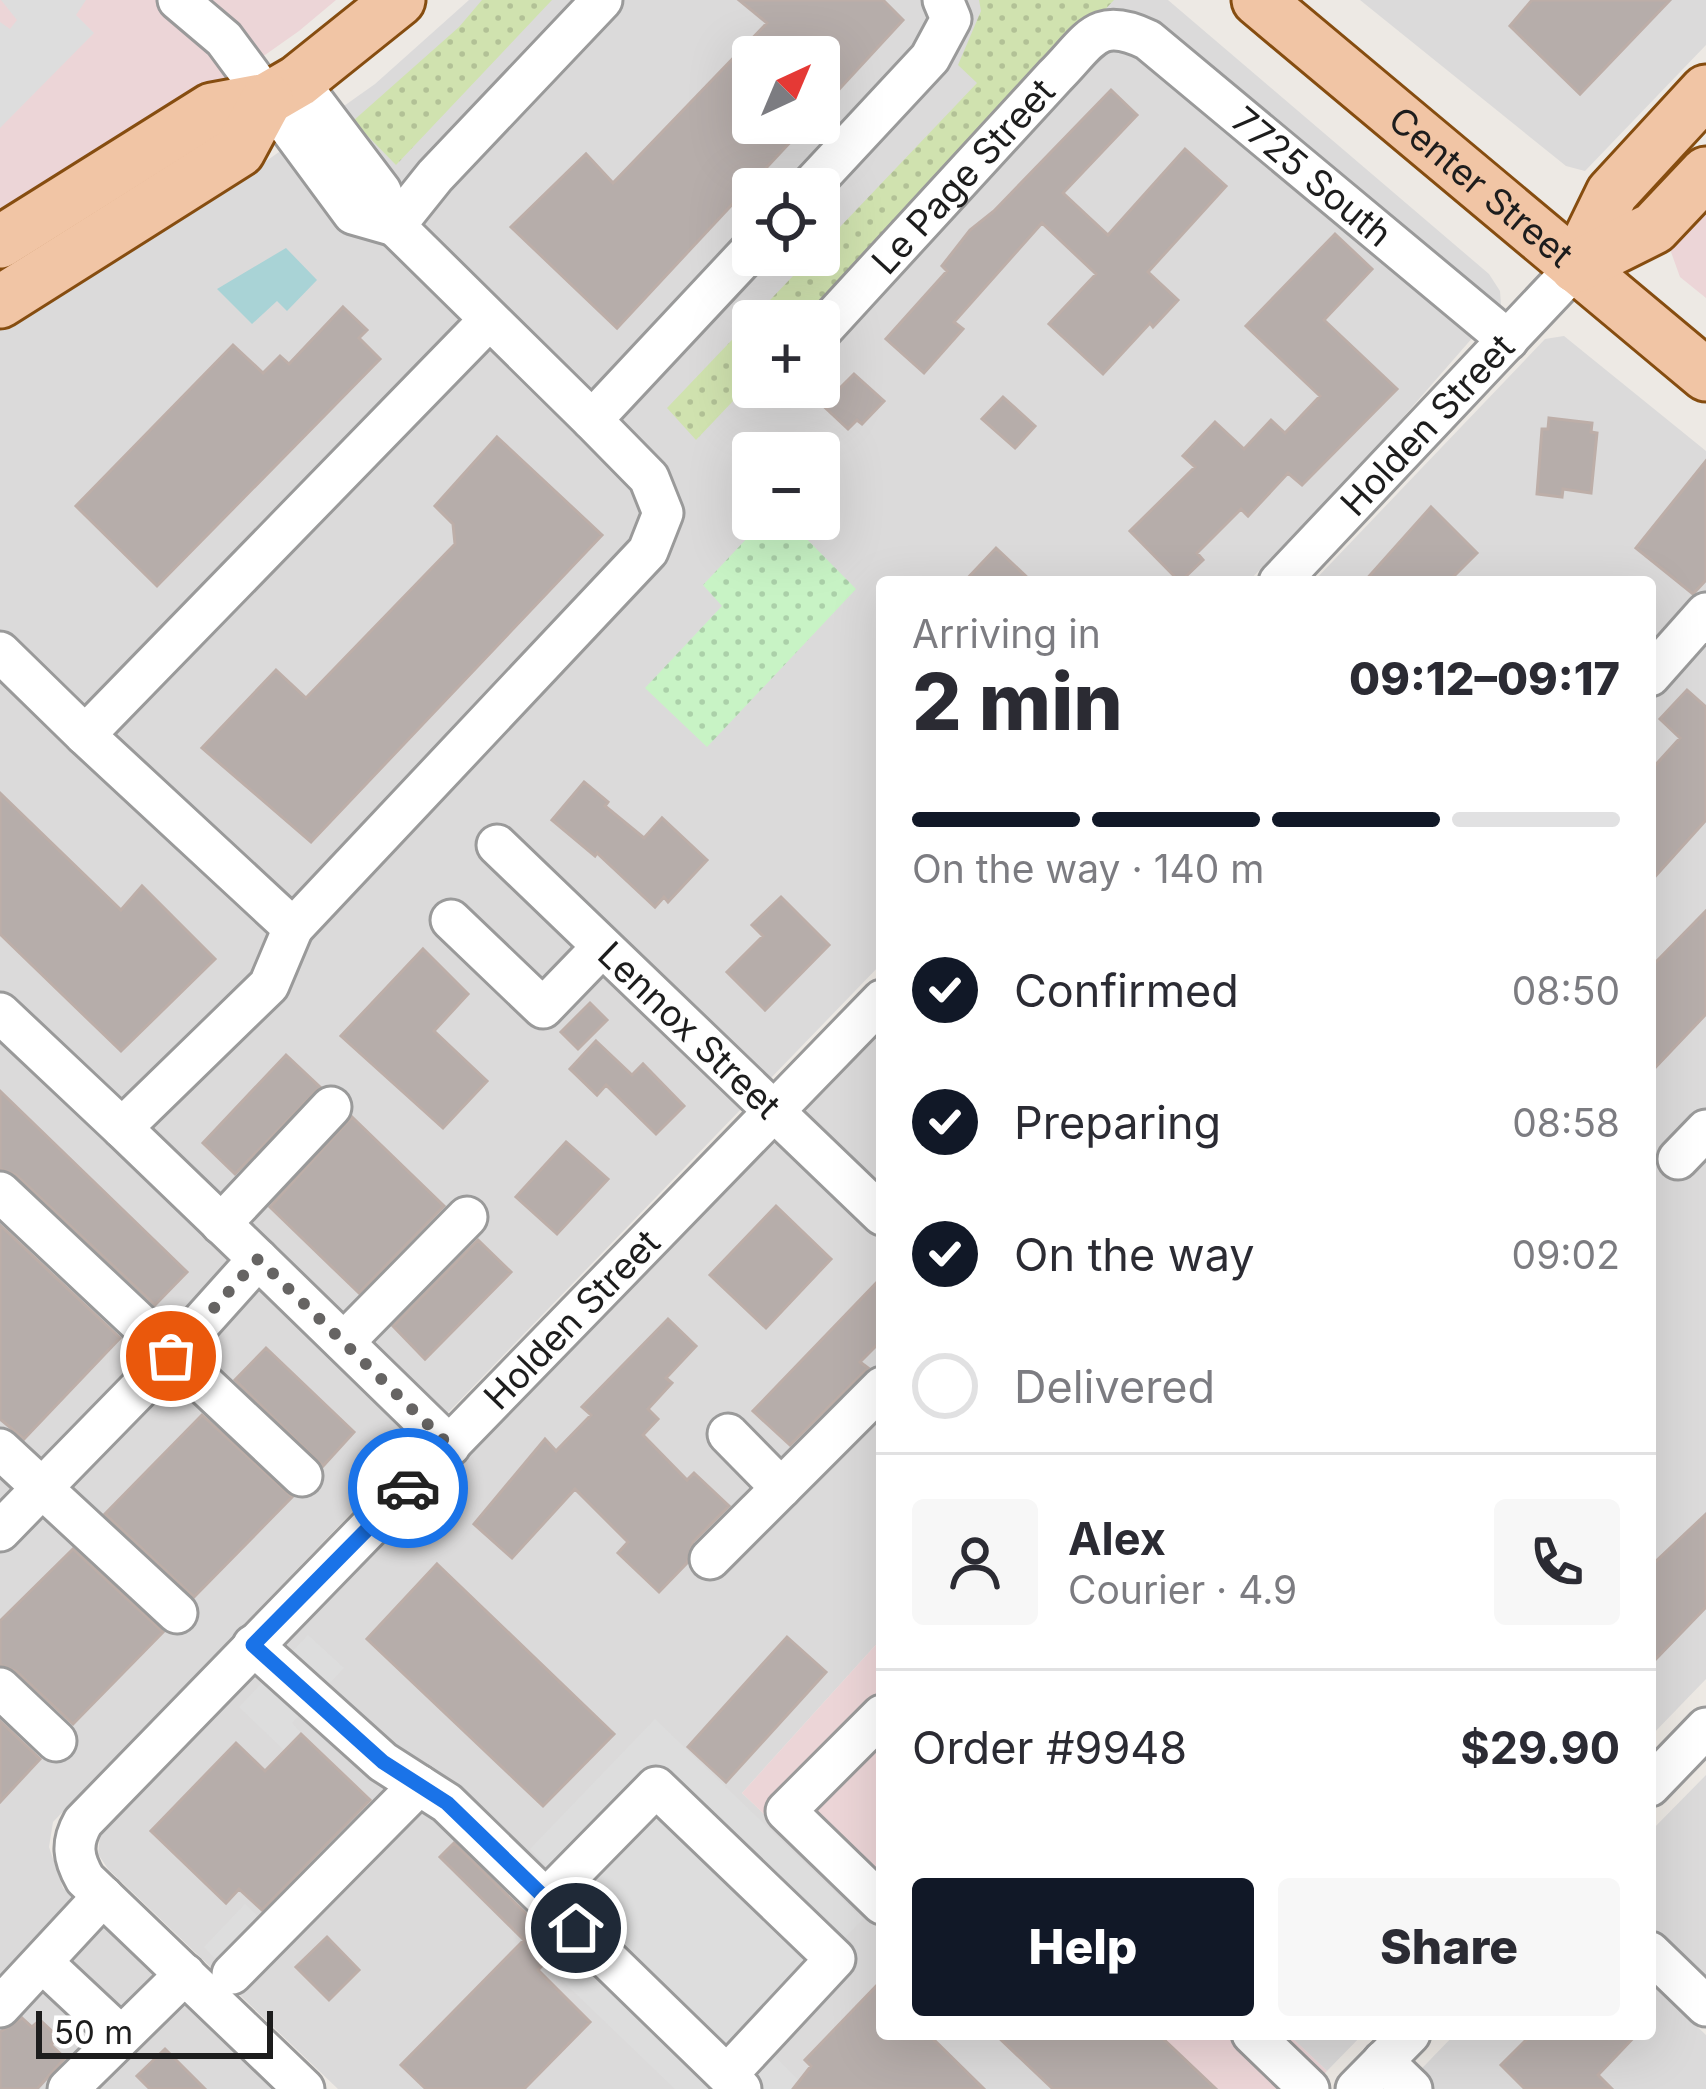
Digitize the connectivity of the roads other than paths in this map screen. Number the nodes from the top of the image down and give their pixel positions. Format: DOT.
graph roads {
  1 [pos="178,0"];
  2 [pos="399,0"];
  3 [pos="602,0"];
  4 [pos="944,0"];
  5 [pos="1258,0"];
  6 [pos="1111,26"];
  7 [pos="283,90"];
  8 [pos="1706,91"];
  9 [pos="828,168"];
  10 [pos="1706,173"];
  11 [pos="395,226"];
  12 [pos="0,242"];
  13 [pos="1576,267"];
  14 [pos="732,270"];
  15 [pos="0,302"];
  16 [pos="840,310"];
  17 [pos="488,322"];
  18 [pos="1508,340"];
  19 [pos="1706,375"];
  20 [pos="592,420"];
  21 [pos="1285,576"];
  22 [pos="1706,614"];
  23 [pos="0,652"];
  24 [pos="1656,669"];
  25 [pos="86,735"];
  26 [pos="497,845"];
  27 [pos="451,920"];
  28 [pos="292,928"];
  29 [pos="602,947"];
  30 [pos="876,1006"];
  31 [pos="0,1013"];
  32 [pos="332,1108"];
  33 [pos="775,1112"];
  34 [pos="122,1128"];
  35 [pos="1706,1130"];
  36 [pos="1678,1160"];
  37 [pos="0,1192"];
  38 [pos="876,1209"];
  39 [pos="466,1217"];
  40 [pos="221,1224"];
  41 [pos="258,1259"];
  42 [pos="344,1342"];
  43 [pos="171,1356"];
  44 [pos="876,1393"];
  45 [pos="728,1434"];
  46 [pos="450,1446"];
  47 [pos="0,1449"];
  48 [pos="302,1476"];
  49 [pos="42,1488"];
  50 [pos="781,1488"];
  51 [pos="0,1531"];
  52 [pos="710,1559"];
  53 [pos="177,1613"];
  54 [pos="253,1645"];
  55 [pos="0,1688"];
  56 [pos="876,1720"];
  57 [pos="1706,1728"];
  58 [pos="56,1741"];
  59 [pos="1656,1780"];
  60 [pos="419,1785"];
  61 [pos="103,1896"];
  62 [pos="876,1898"];
  63 [pos="546,1899"];
  64 [pos="1656,1958"];
  65 [pos="43,1963"];
  66 [pos="185,1974"];
  67 [pos="232,1974"];
  68 [pos="1706,2006"];
  69 [pos="0,2007"];
  70 [pos="122,2036"];
  71 [pos="1258,2040"];
  72 [pos="1383,2061"];
  73 [pos="734,2082"];
  74 [pos="68,2089"];
  75 [pos="304,2089"];
  76 [pos="1309,2089"];
  77 [pos="1412,2089"];
  1 -- 7 [label="street"];
  2 -- 7 [label="main road"];
  3 -- 11 [label="street"];
  4 -- 9 [label="street"];
  5 -- 13 [label="main road, Center Street"];
  6 -- 16 [label="street, Le Page Street"];
  6 -- 18 [label="street, 7725 South"];
  7 -- 11 [label="street"];
  7 -- 12 [label="main road"];
  7 -- 15 [label="main road"];
  8 -- 13 [label="main road, Holden Street"];
  10 -- 13 [label="main road, Holden Street"];
  11 -- 17 [label="street"];
  13 -- 18 [label="street, Holden Street"];
  13 -- 19 [label="main road, Center Street"];
  14 -- 20 [label="street"];
  17 -- 20 [label="street"];
  17 -- 25 [label="street"];
  18 -- 21 [label="street, Holden Street"];
  20 -- 28 [label="street"];
  22 -- 24 [label="street"];
  23 -- 25 [label="street"];
  25 -- 28 [label="street"];
  26 -- 29 [label="street, Lennox Street"];
  27 -- 29 [label="street"];
  28 -- 34 [label="street"];
  29 -- 33 [label="street, Lennox Street"];
  30 -- 33 [label="street, Holden Street"];
  31 -- 34 [label="street"];
  32 -- 40 [label="street"];
  33 -- 38 [label="street, Lennox Street"];
  33 -- 46 [label="street, Holden Street"];
  34 -- 40 [label="street"];
  35 -- 36 [label="street"];
  37 -- 43 [label="street"];
  39 -- 42 [label="street"];
  40 -- 41 [label="street"];
  41 -- 42 [label="street"];
  41 -- 43 [label="street"];
  42 -- 46 [label="street"];
  43 -- 48 [label="street"];
  43 -- 49 [label="street"];
  44 -- 50 [label="street"];
  45 -- 50 [label="street"];
  46 -- 54 [label="street, Holden Street"];
  47 -- 49 [label="street"];
  49 -- 51 [label="street"];
  49 -- 53 [label="street"];
  50 -- 52 [label="street"];
  54 -- 60 [label="street"];
  54 -- 61 [label="street, Holden Street"];
  55 -- 58 [label="street"];
  56 -- 62 [label="street"];
  57 -- 59 [label="street"];
  60 -- 63 [label="street"];
  60 -- 67 [label="street"];
  61 -- 65 [label="street"];
  61 -- 66 [label="street"];
  63 -- 73 [label="street"];
  63 -- 73 [label="street"];
  64 -- 68 [label="street"];
  65 -- 69 [label="street"];
  65 -- 70 [label="street"];
  66 -- 70 [label="street"];
  66 -- 75 [label="street"];
  70 -- 74 [label="street"];
  71 -- 76 [label="street"];
  72 -- 77 [label="street"];
}
